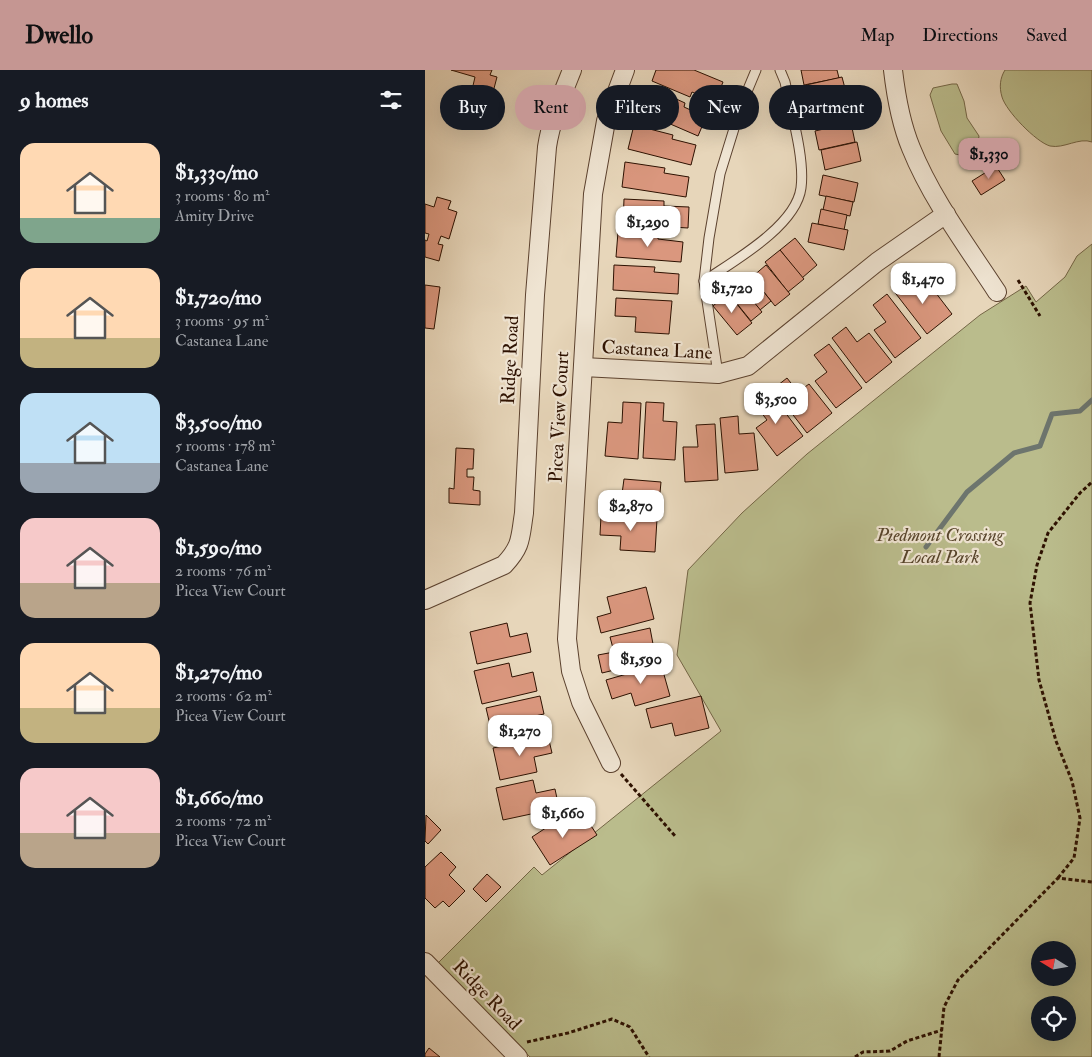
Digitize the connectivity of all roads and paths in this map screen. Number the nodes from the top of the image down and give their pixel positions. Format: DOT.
graph roads {
  1 [pos="573,70"];
  2 [pos="625,70"];
  3 [pos="756,70"];
  4 [pos="780,70"];
  5 [pos="893,70"];
  6 [pos="946,214"];
  7 [pos="1018,280"];
  8 [pos="704,281"];
  9 [pos="997,292"];
  10 [pos="1040,316"];
  11 [pos="583,367"];
  12 [pos="718,374"];
  13 [pos="1092,482"];
  14 [pos="425,600"];
  15 [pos="611,762"];
  16 [pos="675,836"];
  17 [pos="1058,878"];
  18 [pos="1092,882"];
  19 [pos="425,962"];
  20 [pos="942,1030"];
  21 [pos="521,1050"];
  22 [pos="649,1057"];
  23 [pos="855,1057"];
  24 [pos="939,1057"];
  1 -- 14 [label="street, Ridge Road"];
  2 -- 11 [label="street, Picea View Court"];
  3 -- 8 [label="lane"];
  4 -- 8 [label="lane"];
  5 -- 6 [label="street"];
  6 -- 9 [label="street"];
  6 -- 12 [label="street, Castanea Lane"];
  7 -- 10 [label="path"];
  8 -- 12 [label="lane"];
  11 -- 12 [label="street, Castanea Lane"];
  11 -- 15 [label="street, Picea View Court"];
  13 -- 17 [label="path"];
  15 -- 16 [label="path"];
  17 -- 18 [label="path"];
  17 -- 20 [label="path"];
  19 -- 21 [label="street, Ridge Road"];
  20 -- 23 [label="path"];
  20 -- 24 [label="path"];
  21 -- 22 [label="path"];
}
